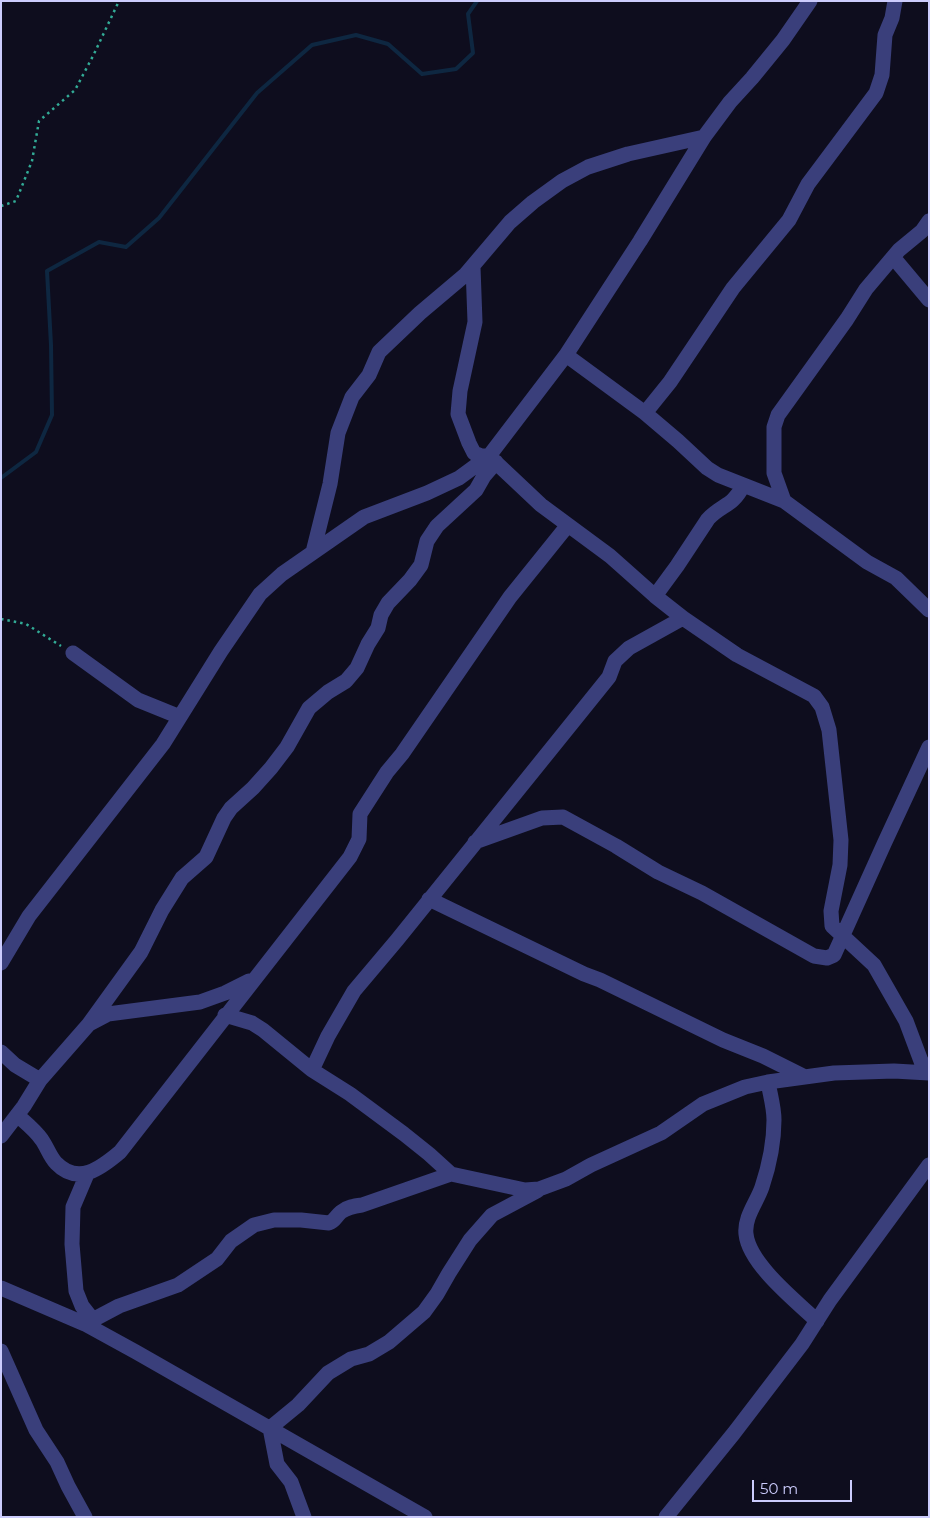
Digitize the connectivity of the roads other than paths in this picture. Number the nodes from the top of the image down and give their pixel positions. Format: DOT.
graph roads {
  1 [pos="810,1"];
  2 [pos="895,1"];
  3 [pos="704,136"];
  4 [pos="929,221"];
  5 [pos="893,257"];
  6 [pos="473,267"];
  7 [pos="929,300"];
  8 [pos="566,355"];
  9 [pos="645,413"];
  10 [pos="492,459"];
  11 [pos="743,486"];
  12 [pos="784,501"];
  13 [pos="568,526"];
  14 [pos="313,552"];
  15 [pos="655,596"];
  16 [pos="929,610"];
  17 [pos="683,618"];
  18 [pos="73,653"];
  19 [pos="180,717"];
  20 [pos="927,754"];
  21 [pos="475,842"];
  22 [pos="429,899"];
  23 [pos="843,936"];
  24 [pos="1,963"];
  25 [pos="253,979"];
  26 [pos="225,1015"];
  27 [pos="89,1024"];
  28 [pos="1,1052"];
  29 [pos="929,1069"];
  30 [pos="312,1070"];
  31 [pos="929,1074"];
  32 [pos="803,1076"];
  33 [pos="40,1080"];
  34 [pos="768,1082"];
  35 [pos="18,1116"];
  36 [pos="1,1136"];
  37 [pos="929,1165"];
  38 [pos="86,1174"];
  39 [pos="451,1174"];
  40 [pos="539,1189"];
  41 [pos="1,1288"];
  42 [pos="817,1321"];
  43 [pos="89,1322"];
  44 [pos="1,1351"];
  45 [pos="270,1428"];
  46 [pos="86,1517"];
  47 [pos="304,1517"];
  48 [pos="426,1517"];
  49 [pos="666,1517"];
  1 -- 3 [label="street"];
  2 -- 9 [label="street"];
  3 -- 6 [label="street"];
  3 -- 8 [label="street"];
  4 -- 5 [label="street"];
  5 -- 7 [label="street"];
  5 -- 12 [label="street"];
  6 -- 10 [label="street"];
  6 -- 14 [label="street"];
  8 -- 9 [label="street"];
  8 -- 10 [label="street"];
  9 -- 11 [label="street"];
  10 -- 13 [label="street"];
  10 -- 14 [label="street"];
  10 -- 27 [label="street"];
  11 -- 12 [label="street"];
  11 -- 15 [label="street"];
  12 -- 16 [label="street"];
  13 -- 15 [label="street"];
  13 -- 25 [label="street"];
  14 -- 19 [label="street"];
  15 -- 17 [label="street"];
  17 -- 21 [label="street"];
  17 -- 23 [label="street"];
  18 -- 19 [label="street"];
  19 -- 24 [label="street"];
  20 -- 23 [label="street"];
  21 -- 22 [label="street"];
  21 -- 23 [label="street"];
  22 -- 30 [label="street"];
  22 -- 32 [label="street"];
  23 -- 29 [label="street"];
  25 -- 26 [label="street"];
  25 -- 27 [label="street"];
  26 -- 30 [label="street"];
  26 -- 38 [label="street"];
  27 -- 33 [label="street"];
  28 -- 33 [label="street"];
  30 -- 39 [label="street"];
  31 -- 32 [label="street"];
  32 -- 34 [label="street"];
  33 -- 35 [label="street"];
  34 -- 40 [label="street"];
  34 -- 42 [label="street"];
  35 -- 36 [label="street"];
  35 -- 38 [label="street"];
  37 -- 42 [label="street"];
  38 -- 43 [label="street"];
  39 -- 40 [label="street"];
  39 -- 43 [label="street"];
  40 -- 45 [label="street"];
  41 -- 43 [label="street"];
  42 -- 49 [label="street"];
  43 -- 45 [label="street"];
  44 -- 46 [label="street"];
  45 -- 47 [label="street"];
  45 -- 48 [label="street"];
}
